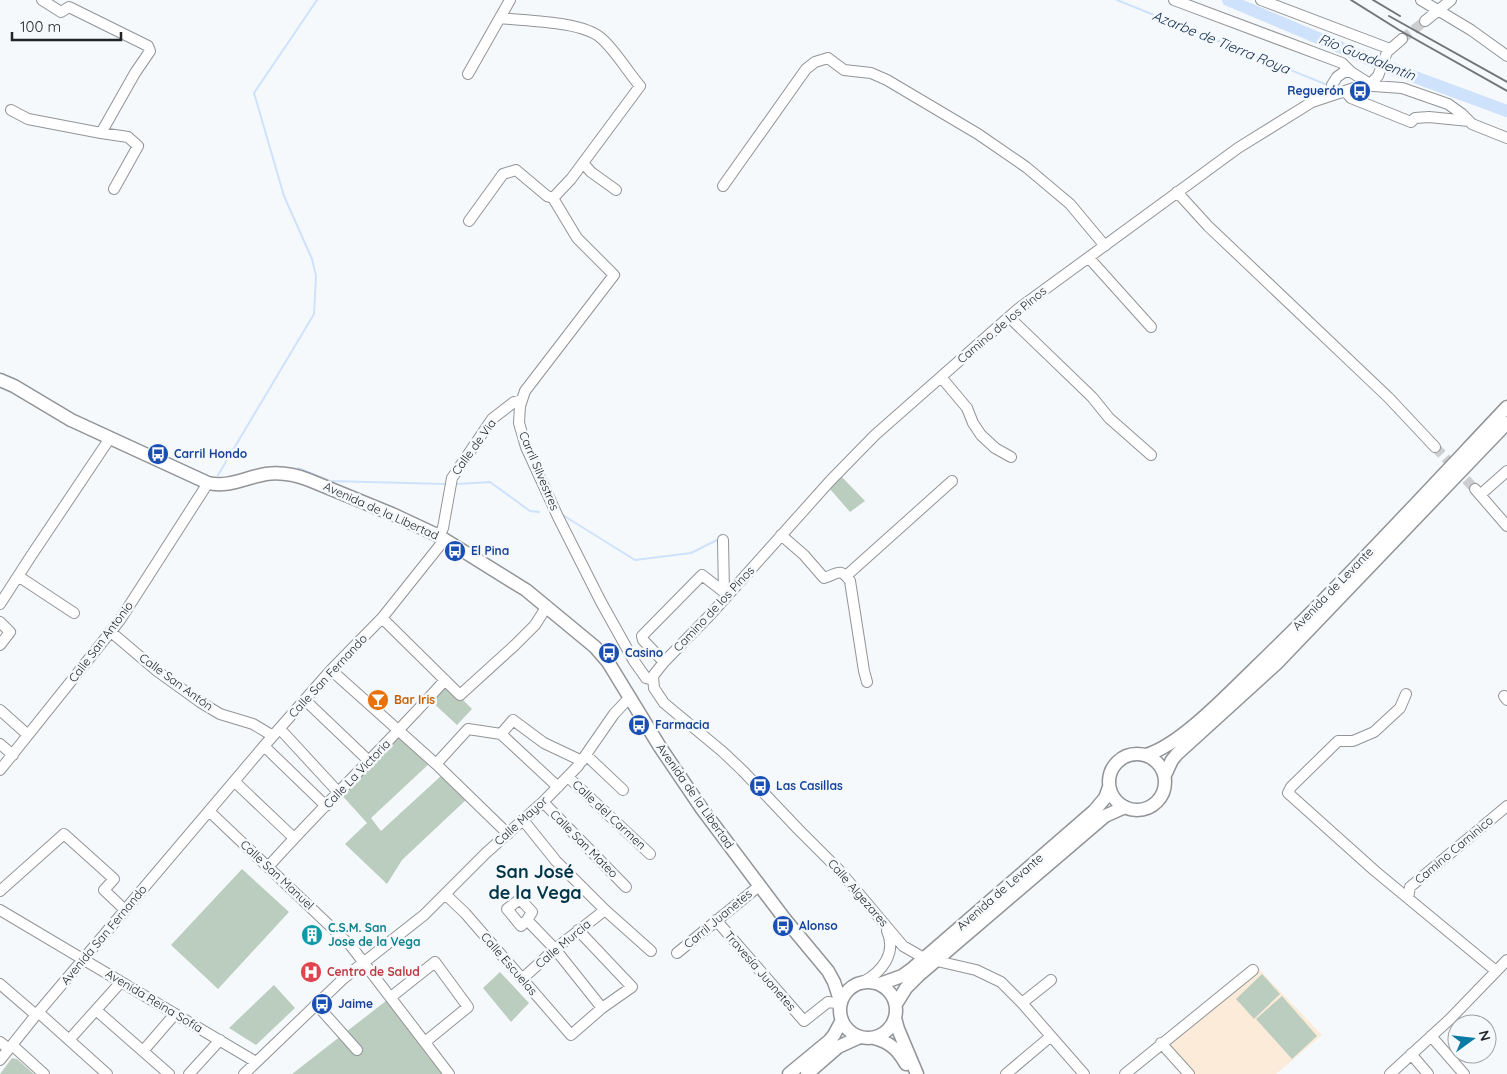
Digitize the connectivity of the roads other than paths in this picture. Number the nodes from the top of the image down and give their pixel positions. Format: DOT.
graph roads {
  1 [pos="42,0"];
  2 [pos="510,0"];
  3 [pos="1174,0"];
  4 [pos="1261,0"];
  5 [pos="1421,0"];
  6 [pos="1451,0"];
  7 [pos="1438,10"];
  8 [pos="500,18"];
  9 [pos="1425,21"];
  10 [pos="1402,39"];
  11 [pos="1388,52"];
  12 [pos="1507,56"];
  13 [pos="1351,72"];
  14 [pos="468,74"];
  15 [pos="1370,84"];
  16 [pos="1345,91"];
  17 [pos="1331,95"];
  18 [pos="11,110"];
  19 [pos="1469,121"];
  20 [pos="101,133"];
  21 [pos="1507,138"];
  22 [pos="583,163"];
  23 [pos="723,186"];
  24 [pos="114,189"];
  25 [pos="616,190"];
  26 [pos="1177,192"];
  27 [pos="553,198"];
  28 [pos="468,220"];
  29 [pos="1105,246"];
  30 [pos="1089,258"];
  31 [pos="1009,317"];
  32 [pos="1151,327"];
  33 [pos="941,377"];
  34 [pos="0,380"];
  35 [pos="522,400"];
  36 [pos="1507,407"];
  37 [pos="1507,424"];
  38 [pos="110,438"];
  39 [pos="1435,447"];
  40 [pos="1151,456"];
  41 [pos="1011,457"];
  42 [pos="1507,471"];
  43 [pos="952,481"];
  44 [pos="208,483"];
  45 [pos="1507,526"];
  46 [pos="781,535"];
  47 [pos="442,538"];
  48 [pos="723,540"];
  49 [pos="18,576"];
  50 [pos="846,576"];
  51 [pos="726,594"];
  52 [pos="0,604"];
  53 [pos="547,606"];
  54 [pos="74,613"];
  55 [pos="382,618"];
  56 [pos="0,622"];
  57 [pos="111,632"];
  58 [pos="0,645"];
  59 [pos="664,662"];
  60 [pos="331,670"];
  61 [pos="445,680"];
  62 [pos="653,680"];
  63 [pos="867,682"];
  64 [pos="1406,694"];
  65 [pos="630,697"];
  66 [pos="305,700"];
  67 [pos="0,710"];
  68 [pos="399,730"];
  69 [pos="276,733"];
  70 [pos="501,734"];
  71 [pos="28,736"];
  72 [pos="0,744"];
  73 [pos="264,746"];
  74 [pos="13,755"];
  75 [pos="1146,755"];
  76 [pos="584,758"];
  77 [pos="369,761"];
  78 [pos="436,764"];
  79 [pos="0,770"];
  80 [pos="1165,775"];
  81 [pos="568,777"];
  82 [pos="235,782"];
  83 [pos="558,787"];
  84 [pos="1109,787"];
  85 [pos="623,790"];
  86 [pos="339,793"];
  87 [pos="543,802"];
  88 [pos="326,806"];
  89 [pos="1507,806"];
  90 [pos="1124,807"];
  91 [pos="210,812"];
  92 [pos="523,820"];
  93 [pos="508,834"];
  94 [pos="294,838"];
  95 [pos="650,854"];
  96 [pos="268,867"];
  97 [pos="626,886"];
  98 [pos="759,886"];
  99 [pos="0,891"];
  100 [pos="446,895"];
  101 [pos="1408,898"];
  102 [pos="0,910"];
  103 [pos="125,910"];
  104 [pos="605,910"];
  105 [pos="527,920"];
  106 [pos="716,920"];
  107 [pos="883,923"];
  108 [pos="578,930"];
  109 [pos="555,949"];
  110 [pos="651,951"];
  111 [pos="677,953"];
  112 [pos="84,960"];
  113 [pos="929,960"];
  114 [pos="1507,960"];
  115 [pos="364,962"];
  116 [pos="1253,970"];
  117 [pos="828,971"];
  118 [pos="1496,971"];
  119 [pos="522,979"];
  120 [pos="1051,980"];
  121 [pos="121,982"];
  122 [pos="0,984"];
  123 [pos="859,984"];
  124 [pos="880,984"];
  125 [pos="392,997"];
  126 [pos="1022,1003"];
  127 [pos="316,1004"];
  128 [pos="896,1004"];
  129 [pos="602,1008"];
  130 [pos="96,1010"];
  131 [pos="841,1011"];
  132 [pos="37,1014"];
  133 [pos="176,1014"];
  134 [pos="896,1018"];
  135 [pos="1431,1036"];
  136 [pos="860,1037"];
  137 [pos="1050,1037"];
  138 [pos="874,1038"];
  139 [pos="70,1040"];
  140 [pos="220,1040"];
  141 [pos="0,1042"];
  142 [pos="425,1042"];
  143 [pos="1161,1043"];
  144 [pos="10,1047"];
  145 [pos="357,1050"];
  146 [pos="143,1051"];
  147 [pos="1411,1054"];
  148 [pos="0,1060"];
  149 [pos="256,1062"];
  150 [pos="44,1074"];
  151 [pos="107,1074"];
  152 [pos="169,1074"];
  153 [pos="189,1074"];
  154 [pos="244,1074"];
  155 [pos="448,1074"];
  156 [pos="789,1074"];
  157 [pos="807,1074"];
  158 [pos="915,1074"];
  159 [pos="1006,1074"];
  160 [pos="1084,1074"];
  161 [pos="1125,1074"];
  162 [pos="1189,1074"];
  163 [pos="1391,1074"];
  164 [pos="1428,1074"];
  165 [pos="1464,1074"];
  1 -- 20 [label="street"];
  2 -- 8 [label="street"];
  3 -- 13 [label="street"];
  4 -- 11 [label="street"];
  5 -- 7 [label="street"];
  6 -- 7 [label="street"];
  7 -- 9 [label="street"];
  7 -- 12 [label="street"];
  8 -- 14 [label="street"];
  8 -- 22 [label="street"];
  10 -- 11 [label="street"];
  11 -- 15 [label="street, Camino de los Pinos"];
  13 -- 15 [label="street"];
  13 -- 17 [label="street"];
  15 -- 16 [label="street, Camino de los Pinos"];
  15 -- 19 [label="street"];
  16 -- 17 [label="street, Camino de los Pinos"];
  16 -- 19 [label="street"];
  17 -- 26 [label="street, Camino de los Pinos"];
  18 -- 20 [label="street"];
  19 -- 21 [label="street"];
  20 -- 24 [label="street"];
  22 -- 25 [label="street"];
  22 -- 27 [label="street"];
  23 -- 29 [label="street"];
  26 -- 29 [label="street, Camino de los Pinos"];
  26 -- 39 [label="street"];
  27 -- 28 [label="street"];
  27 -- 35 [label="street, Carril Silvestres"];
  29 -- 30 [label="street, Camino de los Pinos"];
  30 -- 31 [label="street, Camino de los Pinos"];
  30 -- 32 [label="street"];
  31 -- 33 [label="street, Camino de los Pinos"];
  31 -- 40 [label="street"];
  33 -- 41 [label="street"];
  33 -- 46 [label="street, Camino de los Pinos"];
  34 -- 38 [label="main road, Avenida de la Libertad"];
  35 -- 47 [label="street, Calle de Via"];
  35 -- 62 [label="street, Carril Silvestres"];
  36 -- 75 [label="main road, Avenida de Levante"];
  37 -- 80 [label="main road, Avenida de Levante"];
  38 -- 44 [label="main road, Avenida de la Libertad"];
  38 -- 49 [label="street"];
  42 -- 45 [label="street"];
  43 -- 50 [label="street"];
  44 -- 47 [label="main road, Avenida de la Libertad"];
  44 -- 57 [label="street, Calle San Antonio"];
  46 -- 50 [label="street"];
  46 -- 51 [label="street, Camino de los Pinos"];
  47 -- 53 [label="main road, Avenida de la Libertad"];
  47 -- 55 [label="street, Calle San Fernando"];
  48 -- 51 [label="street"];
  49 -- 52 [label="street"];
  49 -- 54 [label="street"];
  50 -- 63 [label="street"];
  51 -- 59 [label="street, Camino de los Pinos"];
  51 -- 59 [label="street"];
  53 -- 61 [label="street"];
  53 -- 65 [label="main road, Avenida de la Libertad"];
  55 -- 60 [label="street, Calle San Fernando"];
  55 -- 61 [label="street"];
  56 -- 58 [label="street"];
  57 -- 69 [label="street, Calle San Antón"];
  57 -- 71 [label="street, Calle San Antonio"];
  59 -- 62 [label="street, Camino de los Pinos"];
  60 -- 66 [label="street, Calle San Fernando"];
  60 -- 68 [label="street"];
  61 -- 68 [label="street, Calle La Victoria"];
  62 -- 107 [label="street, Calle Algezares"];
  64 -- 101 [label="street"];
  65 -- 76 [label="street, Calle Mayor"];
  65 -- 98 [label="main road, Avenida de la Libertad"];
  66 -- 69 [label="street, Calle San Fernando"];
  66 -- 77 [label="street"];
  67 -- 71 [label="street"];
  68 -- 77 [label="street, Calle La Victoria"];
  68 -- 78 [label="street"];
  69 -- 73 [label="street, Calle San Fernando"];
  69 -- 86 [label="street, Calle San Antón"];
  70 -- 76 [label="street"];
  70 -- 78 [label="street"];
  70 -- 83 [label="street"];
  71 -- 74 [label="street, Calle San Antonio"];
  72 -- 74 [label="street"];
  73 -- 82 [label="street, Calle San Fernando"];
  73 -- 88 [label="street"];
  74 -- 79 [label="street, Calle San Antonio"];
  75 -- 80 [label="main road"];
  75 -- 84 [label="main road"];
  76 -- 81 [label="street, Calle Mayor"];
  76 -- 85 [label="street"];
  77 -- 86 [label="street, Calle La Victoria"];
  78 -- 93 [label="street"];
  80 -- 90 [label="main road"];
  81 -- 83 [label="street, Calle Mayor"];
  81 -- 95 [label="street, Calle del Carmen"];
  82 -- 91 [label="street, Calle San Fernando"];
  82 -- 94 [label="street"];
  83 -- 87 [label="street, Calle Mayor"];
  84 -- 90 [label="main road"];
  84 -- 113 [label="main road, Avenida de Levante"];
  86 -- 88 [label="street, Calle La Victoria"];
  87 -- 92 [label="street, Calle Mayor"];
  87 -- 97 [label="street, Calle San Mateo"];
  88 -- 94 [label="street, Calle La Victoria"];
  89 -- 101 [label="street, Camino Caminico"];
  90 -- 113 [label="main road, Avenida de Levante"];
  91 -- 96 [label="street, Calle San Manuel"];
  91 -- 103 [label="street, Avenida San Fernando"];
  92 -- 93 [label="street, Calle Mayor"];
  92 -- 104 [label="street"];
  93 -- 100 [label="street, Calle Mayor"];
  94 -- 96 [label="street, Calle La Victoria"];
  96 -- 115 [label="street, Calle San Manuel"];
  98 -- 106 [label="street, Carril Juanetes"];
  98 -- 117 [label="main road, Avenida de la Libertad"];
  99 -- 103 [label="street"];
  100 -- 115 [label="street, Calle Mayor"];
  100 -- 119 [label="street, Calle Escuelas"];
  101 -- 118 [label="street"];
  102 -- 112 [label="street, Avenida Reina Sofía"];
  103 -- 112 [label="street, Avenida San Fernando"];
  104 -- 108 [label="street, Calle Murcia"];
  104 -- 110 [label="street"];
  105 -- 109 [label="street"];
  106 -- 111 [label="street, Carril Juanetes"];
  106 -- 131 [label="street, Travesía Juanetes"];
  107 -- 113 [label="street, Calle Algezares"];
  107 -- 123 [label="street"];
  108 -- 109 [label="street, Calle Murcia"];
  108 -- 129 [label="street"];
  109 -- 119 [label="street, Calle Murcia"];
  109 -- 129 [label="street"];
  112 -- 121 [label="street, Avenida Reina Sofía"];
  112 -- 132 [label="street, Avenida San Fernando"];
  113 -- 124 [label="main road, Avenida de Levante"];
  113 -- 126 [label="street, Calle Algezares"];
  113 -- 128 [label="main road, Avenida de Levante"];
  114 -- 118 [label="street"];
  115 -- 125 [label="street, Calle San Manuel"];
  115 -- 127 [label="street, Calle Mayor"];
  116 -- 143 [label="street"];
  117 -- 123 [label="main road, Avenida de la Libertad"];
  117 -- 131 [label="main road, Avenida de la Libertad"];
  118 -- 135 [label="street"];
  119 -- 129 [label="street, Calle Escuelas"];
  120 -- 126 [label="street"];
  121 -- 130 [label="street"];
  121 -- 133 [label="street, Avenida Reina Sofía"];
  122 -- 132 [label="street"];
  123 -- 124 [label="main road"];
  123 -- 131 [label="main road"];
  124 -- 128 [label="main road"];
  125 -- 142 [label="street, Calle San Manuel"];
  125 -- 142 [label="street"];
  126 -- 137 [label="street, Calle Algezares"];
  127 -- 145 [label="street"];
  127 -- 149 [label="street, Calle Mayor"];
  128 -- 134 [label="main road"];
  130 -- 139 [label="street"];
  130 -- 146 [label="street"];
  131 -- 136 [label="main road"];
  131 -- 156 [label="main road"];
  132 -- 139 [label="street"];
  132 -- 144 [label="street, Avenida San Fernando"];
  133 -- 140 [label="street, Avenida Reina Sofía"];
  133 -- 146 [label="street"];
  134 -- 138 [label="main road"];
  134 -- 158 [label="main road"];
  135 -- 147 [label="street"];
  135 -- 165 [label="street"];
  136 -- 138 [label="main road"];
  136 -- 157 [label="main road"];
  137 -- 159 [label="street"];
  137 -- 160 [label="street, Calle Algezares"];
  138 -- 158 [label="main road"];
  139 -- 151 [label="street"];
  140 -- 149 [label="street, Avenida Reina Sofía"];
  140 -- 153 [label="street"];
  141 -- 144 [label="street"];
  142 -- 155 [label="street, Calle San Manuel"];
  143 -- 161 [label="street"];
  143 -- 162 [label="street"];
  144 -- 148 [label="street, Avenida San Fernando"];
  144 -- 150 [label="street"];
  146 -- 152 [label="street"];
  147 -- 163 [label="street"];
  147 -- 164 [label="street"];
  149 -- 154 [label="street, Calle Mayor"];
}
